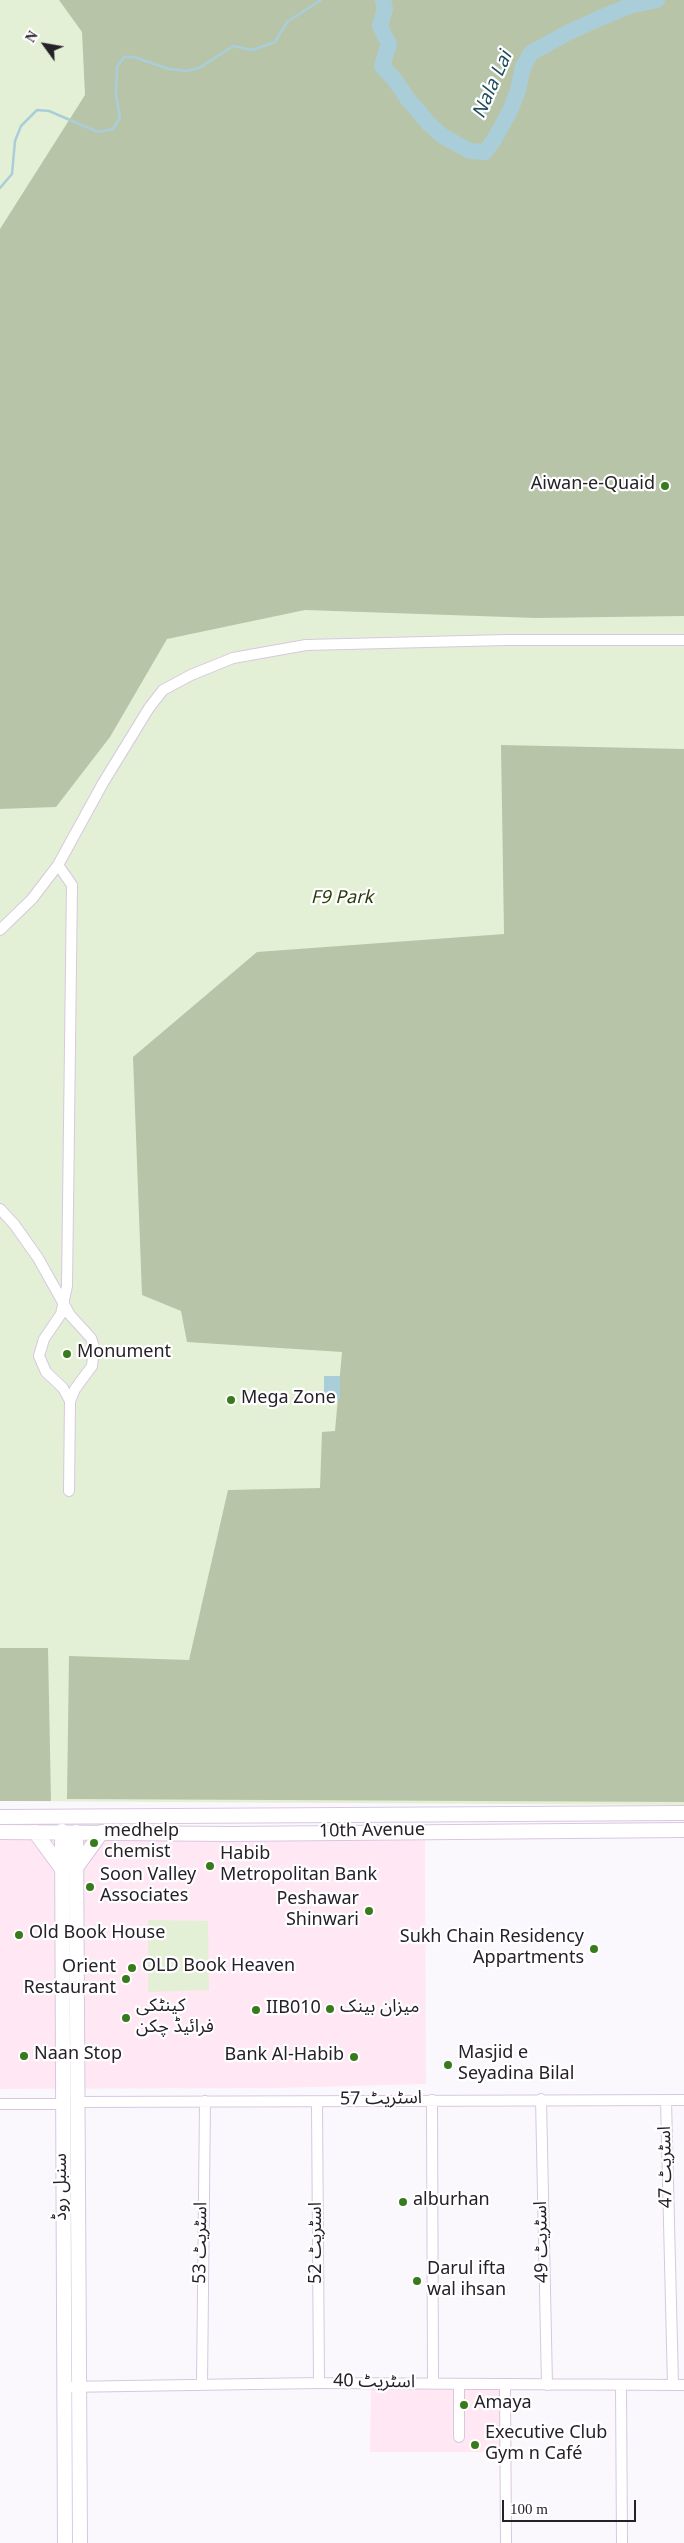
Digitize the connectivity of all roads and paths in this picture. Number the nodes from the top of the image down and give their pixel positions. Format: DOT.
graph roads {
  1 [pos="684,640"];
  2 [pos="58,865"];
  3 [pos="0,930"];
  4 [pos="0,1209"];
  5 [pos="64,1304"];
  6 [pos="70,1401"];
  7 [pos="69,1491"];
  8 [pos="517,1813"];
  9 [pos="684,1813"];
  10 [pos="0,1817"];
  11 [pos="684,1830"];
  12 [pos="517,1831"];
  13 [pos="0,1832"];
  14 [pos="35,1832"];
  15 [pos="62,1832"];
  16 [pos="76,1832"];
  17 [pos="102,1832"];
  18 [pos="78,1865"];
  19 [pos="62,1869"];
  20 [pos="542,2099"];
  21 [pos="432,2100"];
  22 [pos="666,2100"];
  23 [pos="684,2100"];
  24 [pos="205,2101"];
  25 [pos="79,2102"];
  26 [pos="317,2103"];
  27 [pos="0,2104"];
  28 [pos="62,2104"];
  29 [pos="319,2383"];
  30 [pos="433,2384"];
  31 [pos="202,2385"];
  32 [pos="459,2385"];
  33 [pos="505,2385"];
  34 [pos="547,2385"];
  35 [pos="621,2385"];
  36 [pos="673,2385"];
  37 [pos="684,2385"];
  38 [pos="64,2387"];
  39 [pos="80,2387"];
  40 [pos="459,2437"];
  41 [pos="65,2543"];
  42 [pos="80,2543"];
  43 [pos="506,2543"];
  44 [pos="622,2543"];
  1 -- 2 [label="street"];
  2 -- 3 [label="street"];
  2 -- 5 [label="street"];
  4 -- 5 [label="street"];
  5 -- 6 [label="street"];
  5 -- 6 [label="street"];
  6 -- 7 [label="street"];
  8 -- 9 [label="main road, 10th Avenue"];
  8 -- 10 [label="main road, 10th Avenue"];
  8 -- 12 [label="main road"];
  11 -- 12 [label="main road, 10th Avenue"];
  12 -- 17 [label="main road, 10th Avenue"];
  13 -- 14 [label="main road, 10th Avenue"];
  14 -- 15 [label="main road, 10th Avenue"];
  14 -- 19 [label="main road"];
  15 -- 16 [label="main road, 10th Avenue"];
  15 -- 19 [label="main road, سنبل روڈ"];
  16 -- 17 [label="main road, 10th Avenue"];
  16 -- 18 [label="main road, سنبل روڈ"];
  17 -- 18 [label="main road"];
  18 -- 25 [label="main road, سنبل روڈ"];
  19 -- 28 [label="main road, سنبل روڈ"];
  20 -- 21 [label="street, اسٹریٹ 57"];
  20 -- 22 [label="street, اسٹریٹ 57"];
  20 -- 34 [label="street, اسٹریٹ 49"];
  21 -- 26 [label="street, اسٹریٹ 57"];
  21 -- 30 [label="street"];
  22 -- 23 [label="street, اسٹریٹ 57"];
  22 -- 36 [label="street, اسٹریٹ 47"];
  24 -- 25 [label="street, اسٹریٹ 57"];
  24 -- 26 [label="street, اسٹریٹ 57"];
  24 -- 31 [label="street, اسٹریٹ 53"];
  25 -- 39 [label="main road, سنبل روڈ"];
  26 -- 29 [label="street, اسٹریٹ 52"];
  27 -- 28 [label="street"];
  28 -- 38 [label="main road, سنبل روڈ"];
  29 -- 30 [label="street, اسٹریٹ 40"];
  29 -- 31 [label="street, اسٹریٹ 40"];
  30 -- 32 [label="street, اسٹریٹ 40"];
  31 -- 39 [label="street, اسٹریٹ 40"];
  32 -- 33 [label="street, اسٹریٹ 40"];
  32 -- 40 [label="street"];
  33 -- 34 [label="street, اسٹریٹ 40"];
  33 -- 43 [label="street"];
  34 -- 35 [label="street, اسٹریٹ 40"];
  35 -- 36 [label="street, اسٹریٹ 40"];
  35 -- 44 [label="street"];
  36 -- 37 [label="street, اسٹریٹ 40"];
  38 -- 39 [label="street, اسٹریٹ 40"];
  38 -- 41 [label="main road, سنبل روڈ"];
  39 -- 42 [label="main road, سنبل روڈ"];
}
